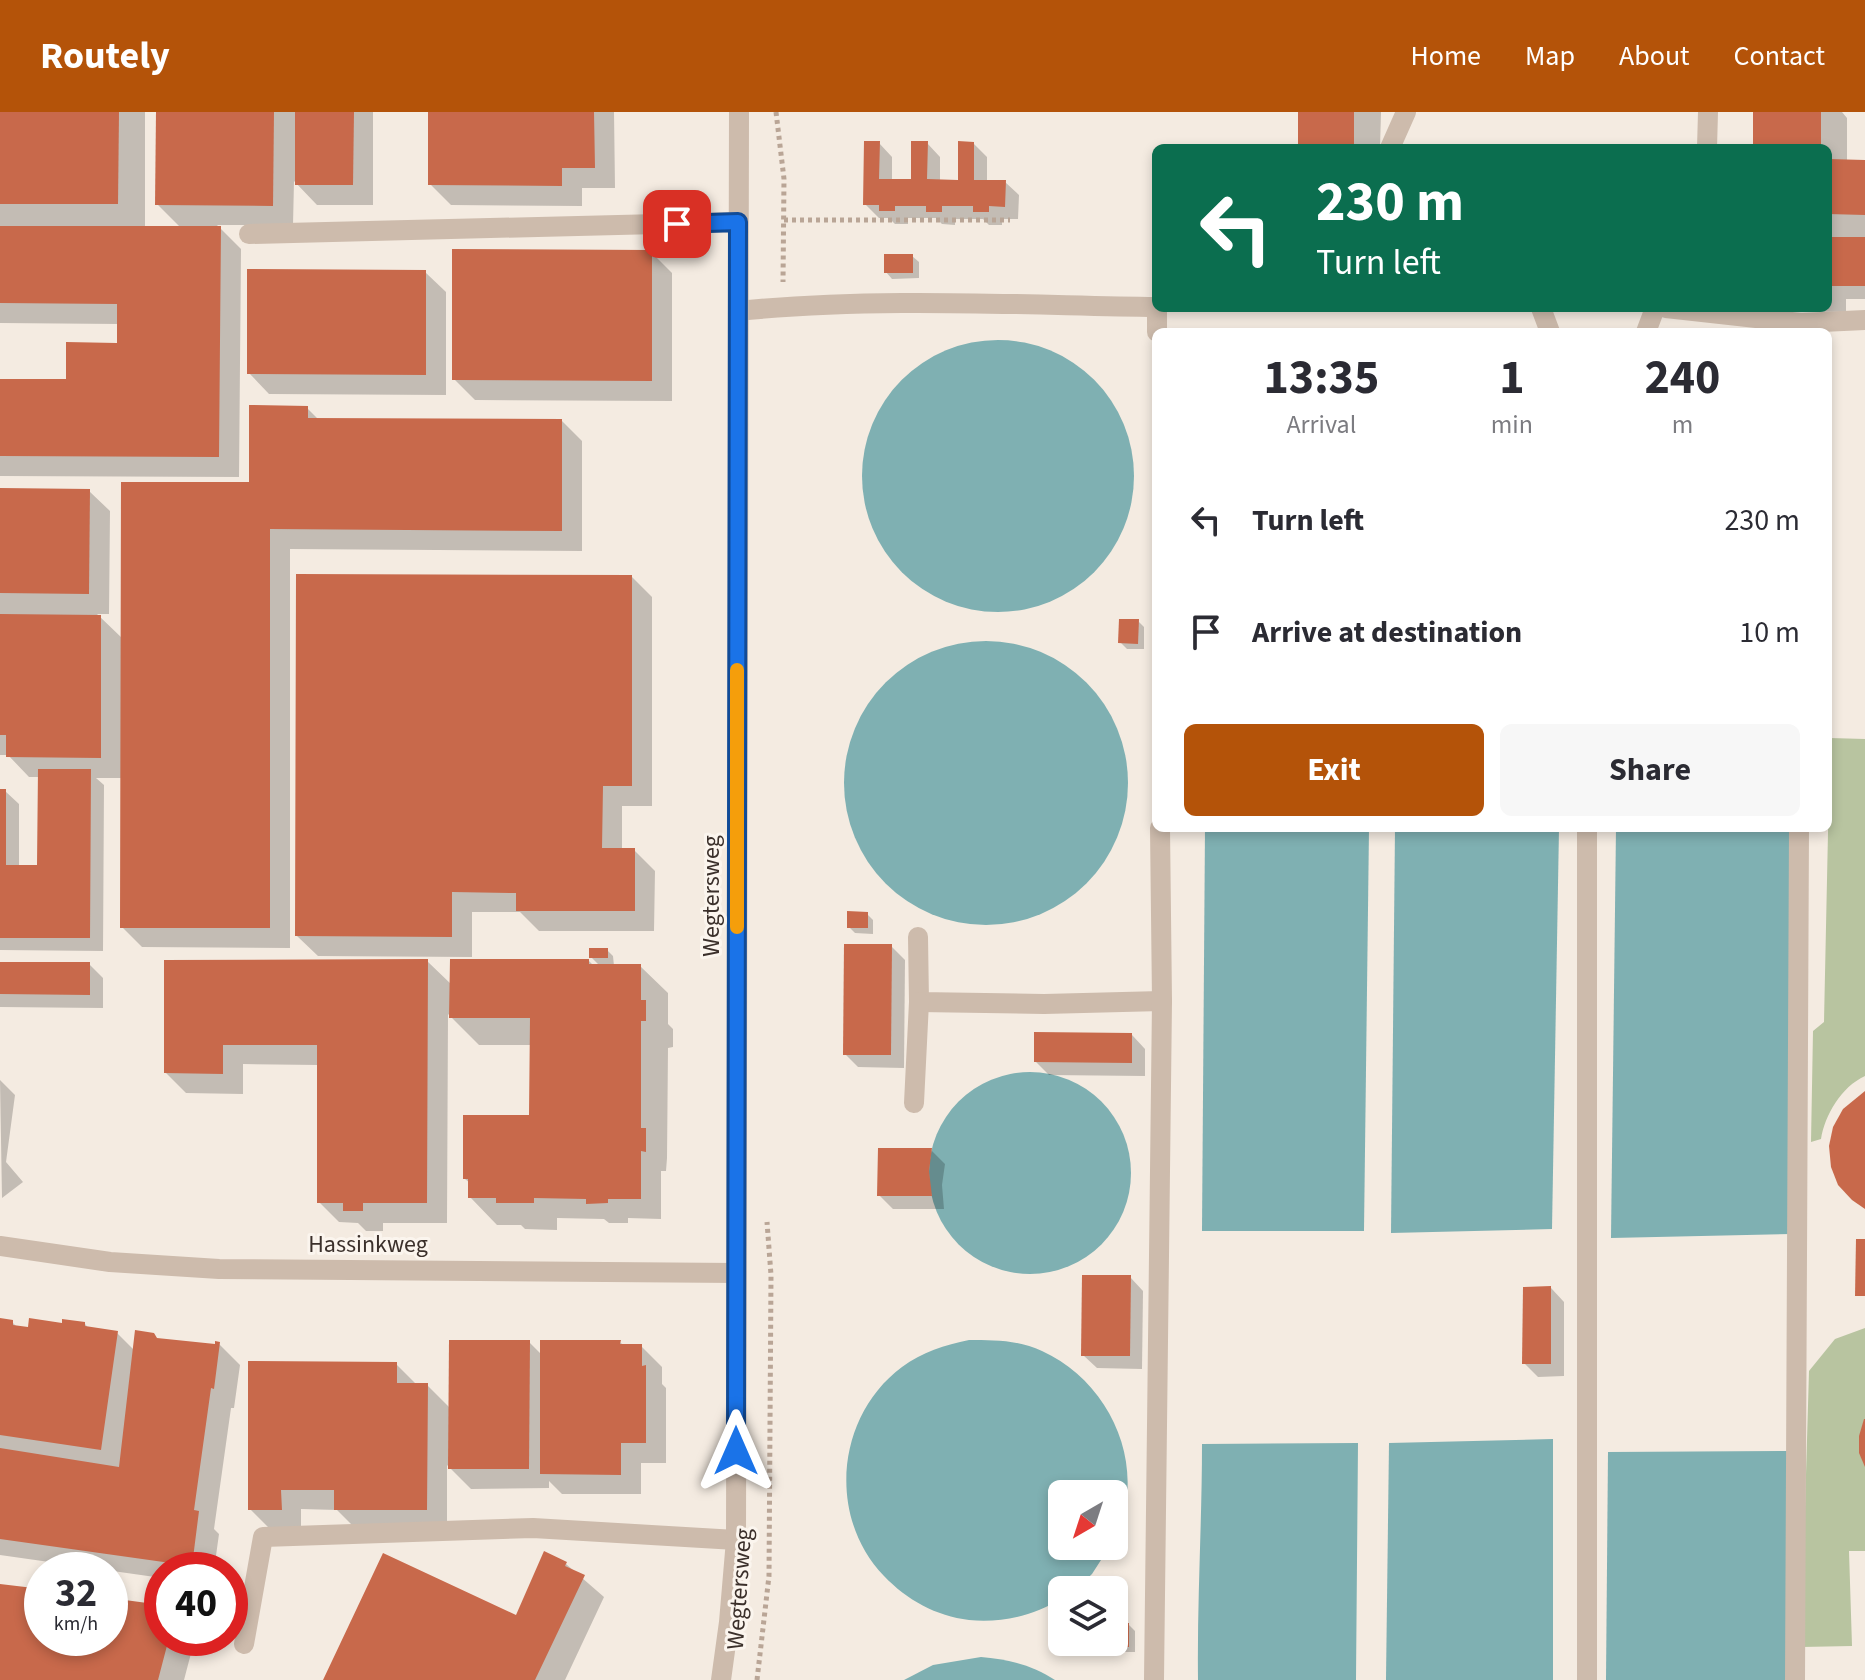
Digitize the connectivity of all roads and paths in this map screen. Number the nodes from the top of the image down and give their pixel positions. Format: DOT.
graph roads {
  1 [pos="739,112"];
  2 [pos="776,112"];
  3 [pos="1406,112"];
  4 [pos="1708,112"];
  5 [pos="1392,144"];
  6 [pos="1707,144"];
  7 [pos="784,220"];
  8 [pos="1010,220"];
  9 [pos="738,222"];
  10 [pos="249,234"];
  11 [pos="775,307"];
  12 [pos="1152,307"];
  13 [pos="738,311"];
  14 [pos="1694,312"];
  15 [pos="1865,320"];
  16 [pos="1801,327"];
  17 [pos="1160,832"];
  18 [pos="1587,832"];
  19 [pos="1799,832"];
  20 [pos="918,937"];
  21 [pos="1162,1001"];
  22 [pos="919,1002"];
  23 [pos="914,1103"];
  24 [pos="767,1220"];
  25 [pos="0,1246"];
  26 [pos="736,1273"];
  27 [pos="736,1540"];
  28 [pos="248,1621"];
  29 [pos="721,1680"];
  30 [pos="757,1680"];
  31 [pos="1154,1680"];
  32 [pos="1587,1680"];
  33 [pos="1795,1680"];
  1 -- 9 [label="street, Wegtersweg"];
  2 -- 7 [label="path"];
  3 -- 5 [label="street"];
  4 -- 6 [label="street"];
  7 -- 8 [label="path"];
  7 -- 11 [label="path"];
  9 -- 10 [label="street"];
  9 -- 13 [label="street, Wegtersweg"];
  11 -- 12 [label="street"];
  11 -- 13 [label="street"];
  13 -- 26 [label="street, Wegtersweg"];
  14 -- 16 [label="street"];
  15 -- 16 [label="street"];
  17 -- 21 [label="street"];
  18 -- 32 [label="street"];
  19 -- 33 [label="street"];
  20 -- 22 [label="street"];
  21 -- 22 [label="street"];
  21 -- 31 [label="street"];
  22 -- 23 [label="street"];
  24 -- 30 [label="path, Wegtersweg"];
  25 -- 26 [label="street, Hassinkweg"];
  26 -- 27 [label="street, Wegtersweg"];
  27 -- 28 [label="street"];
  27 -- 29 [label="street, Wegtersweg"];
}
